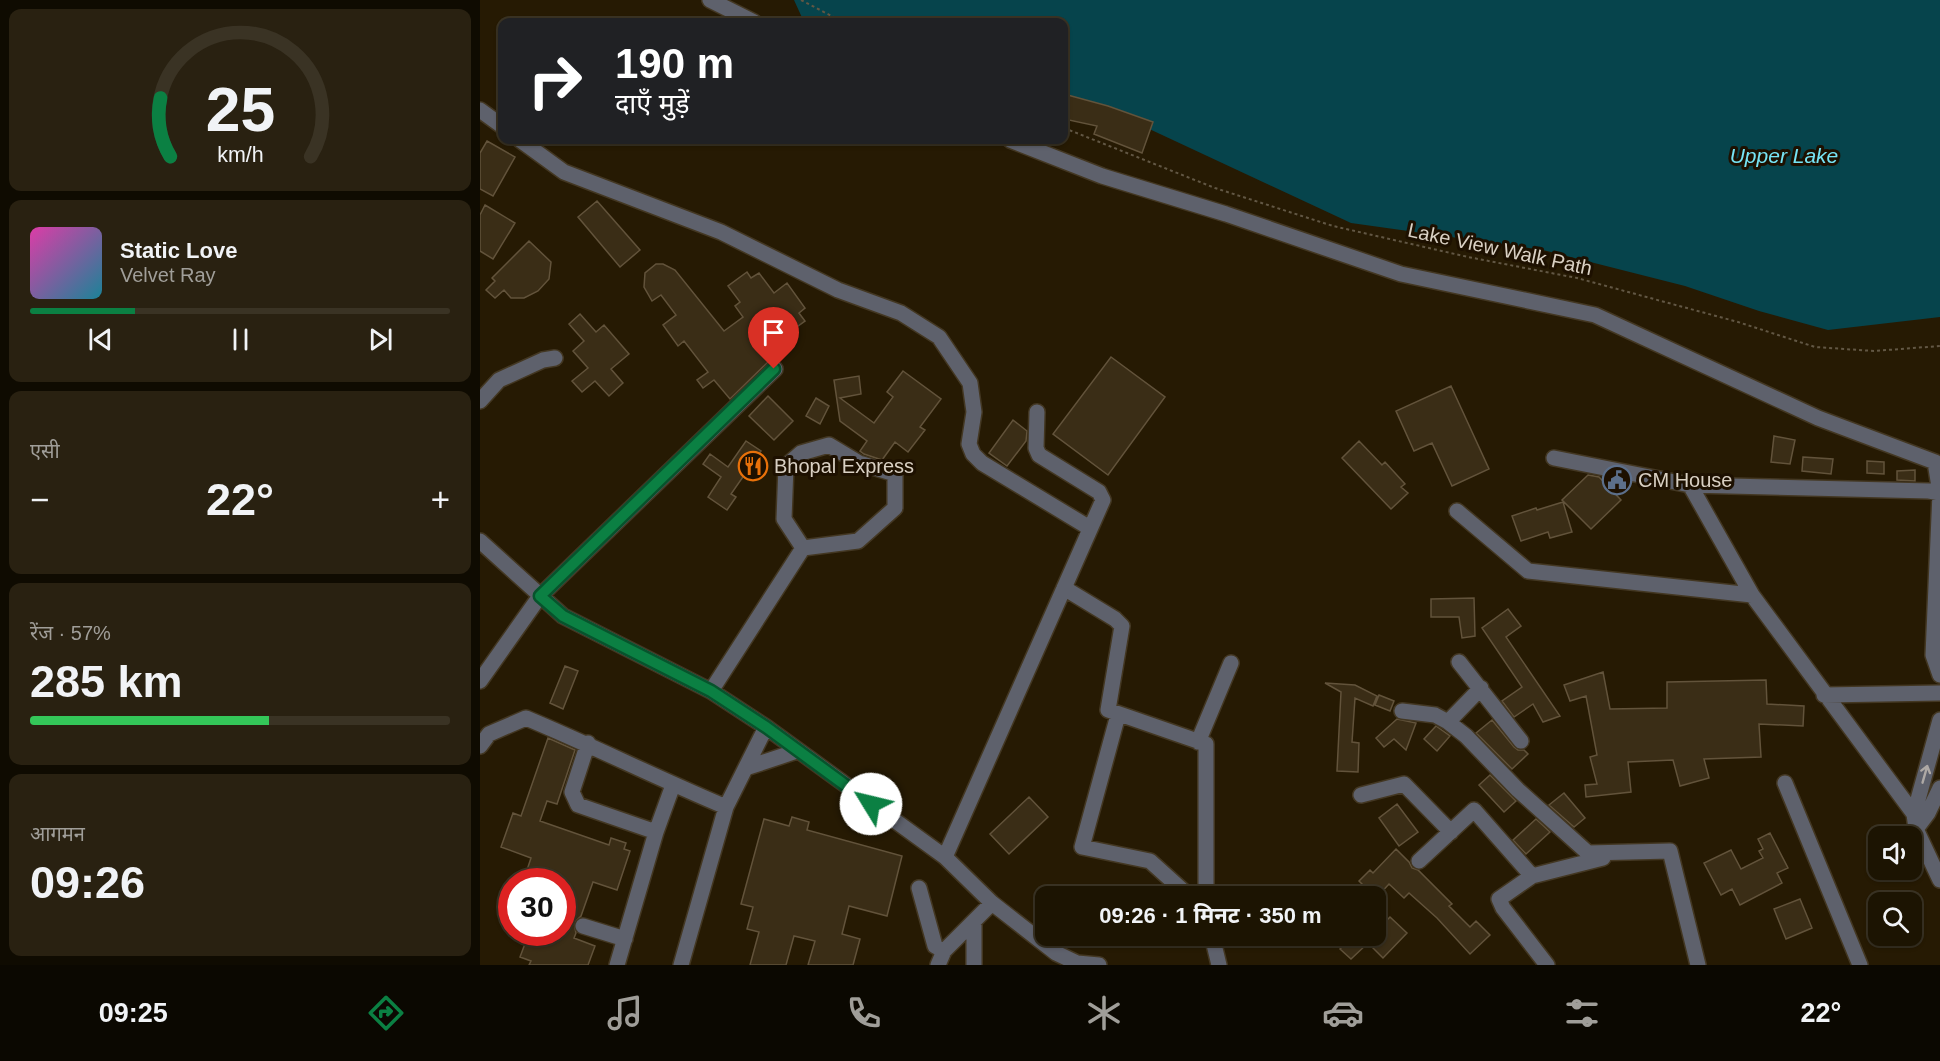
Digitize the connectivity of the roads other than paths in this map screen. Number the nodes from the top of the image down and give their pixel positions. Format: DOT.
graph roads {
  1 [pos="710,0"];
  2 [pos="746,18"];
  3 [pos="480,110"];
  4 [pos="498,123"];
  5 [pos="526,144"];
  6 [pos="1020,144"];
  7 [pos="555,358"];
  8 [pos="774,369"];
  9 [pos="480,401"];
  10 [pos="1037,412"];
  11 [pos="1554,458"];
  12 [pos="1690,485"];
  13 [pos="1940,493"];
  14 [pos="1457,511"];
  15 [pos="1088,531"];
  16 [pos="481,542"];
  17 [pos="803,548"];
  18 [pos="1064,588"];
  19 [pos="1752,595"];
  20 [pos="540,596"];
  21 [pos="1459,662"];
  22 [pos="1231,663"];
  23 [pos="1940,675"];
  24 [pos="480,681"];
  25 [pos="1481,688"];
  26 [pos="711,691"];
  27 [pos="1940,693"];
  28 [pos="1824,695"];
  29 [pos="1402,711"];
  30 [pos="1118,715"];
  31 [pos="1940,720"];
  32 [pos="1448,722"];
  33 [pos="766,727"];
  34 [pos="1521,741"];
  35 [pos="1198,742"];
  36 [pos="588,743"];
  37 [pos="480,746"];
  38 [pos="798,751"];
  39 [pos="746,768"];
  40 [pos="1785,783"];
  41 [pos="673,785"];
  42 [pos="1940,788"];
  43 [pos="1361,795"];
  44 [pos="726,807"];
  45 [pos="1915,822"];
  46 [pos="657,832"];
  47 [pos="1451,832"];
  48 [pos="1629,852"];
  49 [pos="945,857"];
  50 [pos="1419,861"];
  51 [pos="1532,876"];
  52 [pos="1940,880"];
  53 [pos="1178,886"];
  54 [pos="1206,886"];
  55 [pos="919,888"];
  56 [pos="992,903"];
  57 [pos="974,923"];
  58 [pos="583,926"];
  59 [pos="625,939"];
  60 [pos="1214,946"];
  61 [pos="941,958"];
  62 [pos="1056,959"];
  63 [pos="617,965"];
  64 [pos="681,965"];
  65 [pos="974,965"];
  66 [pos="1099,965"];
  67 [pos="1219,965"];
  68 [pos="1547,965"];
  69 [pos="1698,965"];
  70 [pos="1860,965"];
  1 -- 2 [label="street"];
  3 -- 4 [label="street"];
  5 -- 15 [label="street"];
  6 -- 13 [label="street"];
  7 -- 9 [label="street"];
  8 -- 20 [label="street"];
  10 -- 15 [label="street"];
  11 -- 12 [label="street"];
  12 -- 13 [label="street"];
  12 -- 19 [label="street"];
  13 -- 23 [label="street"];
  14 -- 19 [label="street"];
  15 -- 18 [label="street"];
  16 -- 20 [label="street"];
  17 -- 17 [label="street"];
  17 -- 26 [label="street"];
  18 -- 30 [label="street"];
  18 -- 49 [label="street"];
  19 -- 28 [label="street"];
  20 -- 24 [label="street"];
  20 -- 26 [label="street"];
  21 -- 25 [label="street"];
  22 -- 35 [label="street"];
  25 -- 32 [label="street"];
  25 -- 34 [label="street"];
  26 -- 33 [label="street"];
  27 -- 28 [label="street"];
  28 -- 45 [label="street"];
  29 -- 32 [label="street"];
  30 -- 35 [label="street"];
  30 -- 53 [label="street"];
  45 -- 31 [label="street, one-way"];
  32 -- 48 [label="street"];
  33 -- 38 [label="street"];
  33 -- 39 [label="street"];
  35 -- 54 [label="street"];
  36 -- 37 [label="street"];
  36 -- 41 [label="street"];
  36 -- 46 [label="street"];
  38 -- 39 [label="street"];
  38 -- 49 [label="street"];
  39 -- 44 [label="street"];
  40 -- 70 [label="street"];
  41 -- 44 [label="street"];
  41 -- 46 [label="street"];
  42 -- 45 [label="street"];
  43 -- 47 [label="street"];
  44 -- 64 [label="street"];
  45 -- 52 [label="street"];
  46 -- 59 [label="street"];
  47 -- 50 [label="street"];
  47 -- 51 [label="street"];
  48 -- 51 [label="street"];
  48 -- 69 [label="street"];
  49 -- 56 [label="street"];
  51 -- 68 [label="street"];
  55 -- 61 [label="street"];
  56 -- 57 [label="street"];
  56 -- 62 [label="street"];
  57 -- 61 [label="street"];
  57 -- 65 [label="street"];
  58 -- 59 [label="street"];
  59 -- 63 [label="street"];
  60 -- 67 [label="street"];
  62 -- 66 [label="street"];
}
